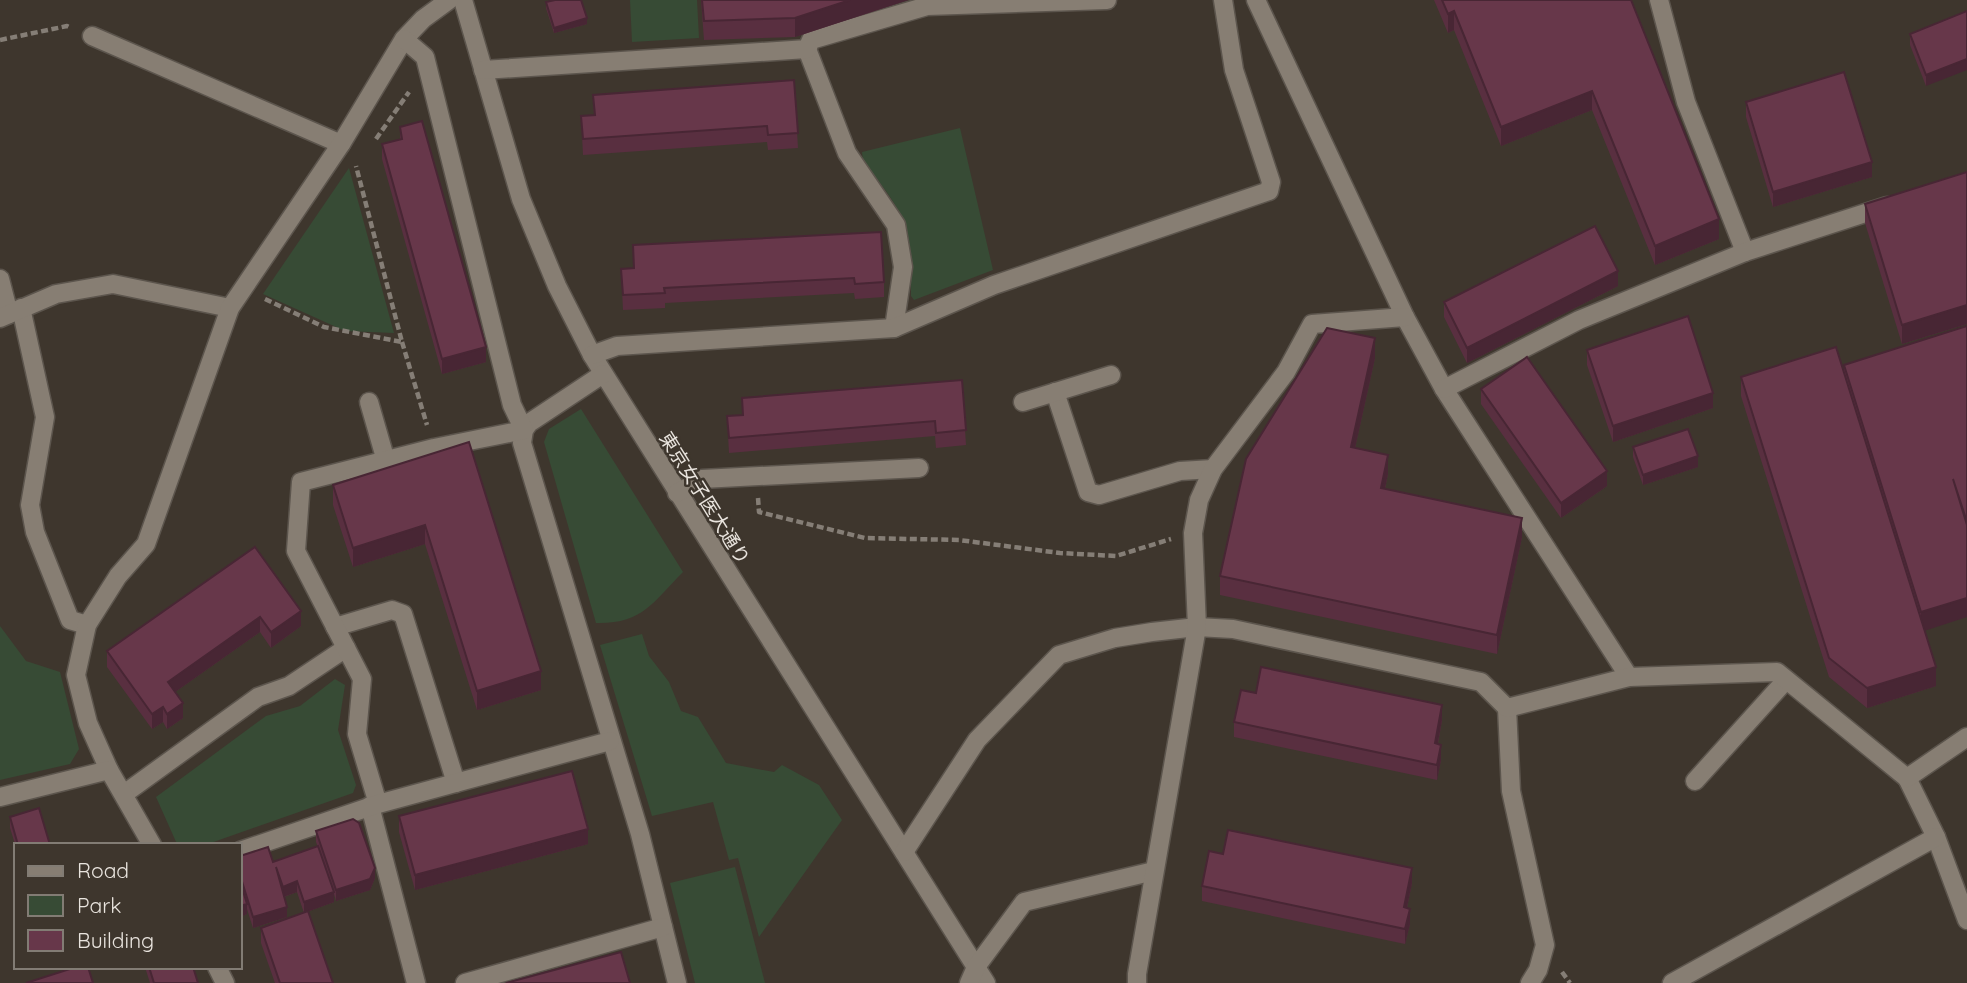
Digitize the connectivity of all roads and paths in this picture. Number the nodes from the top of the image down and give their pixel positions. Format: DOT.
graph roads {
  1 [pos="449,0"];
  2 [pos="463,0"];
  3 [pos="1108,0"];
  4 [pos="1223,0"];
  5 [pos="1256,0"];
  6 [pos="1660,0"];
  7 [pos="92,36"];
  8 [pos="404,39"];
  9 [pos="0,40"];
  10 [pos="807,49"];
  11 [pos="483,71"];
  12 [pos="431,83"];
  13 [pos="372,144"];
  14 [pos="341,145"];
  15 [pos="364,155"];
  16 [pos="1902,201"];
  17 [pos="1745,253"];
  18 [pos="0,279"];
  19 [pos="261,297"];
  20 [pos="230,309"];
  21 [pos="10,313"];
  22 [pos="1405,317"];
  23 [pos="894,328"];
  24 [pos="402,342"];
  25 [pos="592,355"];
  26 [pos="603,374"];
  27 [pos="1111,375"];
  28 [pos="1444,389"];
  29 [pos="1055,393"];
  30 [pos="369,402"];
  31 [pos="1023,402"];
  32 [pos="524,430"];
  33 [pos="434,448"];
  34 [pos="386,461"];
  35 [pos="919,468"];
  36 [pos="1213,469"];
  37 [pos="757,476"];
  38 [pos="677,493"];
  39 [pos="1192,533"];
  40 [pos="87,625"];
  41 [pos="335,627"];
  42 [pos="1197,627"];
  43 [pos="346,648"];
  44 [pos="1629,677"];
  45 [pos="1786,680"];
  46 [pos="1507,708"];
  47 [pos="1967,737"];
  48 [pos="611,741"];
  49 [pos="109,770"];
  50 [pos="1907,778"];
  51 [pos="1695,781"];
  52 [pos="456,783"];
  53 [pos="124,794"];
  54 [pos="0,797"];
  55 [pos="374,805"];
  56 [pos="1937,837"];
  57 [pos="151,843"];
  58 [pos="242,850"];
  59 [pos="904,852"];
  60 [pos="1154,871"];
  61 [pos="1967,920"];
  62 [pos="663,927"];
  63 [pos="972,975"];
  64 [pos="416,983"];
  65 [pos="465,983"];
  66 [pos="677,983"];
  67 [pos="986,983"];
  68 [pos="1137,983"];
  69 [pos="1530,983"];
  70 [pos="1672,983"];
  1 -- 8 [label="street"];
  2 -- 11 [label="street, 東京女子医大通り"];
  3 -- 10 [label="street"];
  4 -- 23 [label="street"];
  5 -- 22 [label="street"];
  6 -- 17 [label="street"];
  7 -- 9 [label="path"];
  7 -- 14 [label="street"];
  8 -- 12 [label="street"];
  8 -- 14 [label="street"];
  10 -- 11 [label="street"];
  10 -- 23 [label="street"];
  11 -- 25 [label="street, 東京女子医大通り"];
  12 -- 13 [label="path"];
  12 -- 32 [label="street"];
  14 -- 20 [label="street"];
  15 -- 24 [label="path"];
  16 -- 17 [label="street"];
  17 -- 28 [label="street"];
  18 -- 21 [label="street"];
  19 -- 24 [label="path"];
  20 -- 21 [label="street"];
  20 -- 40 [label="street"];
  21 -- 40 [label="street"];
  22 -- 28 [label="street"];
  22 -- 36 [label="street"];
  23 -- 25 [label="street"];
  24 -- 33 [label="path"];
  25 -- 26 [label="street, 東京女子医大通り"];
  26 -- 32 [label="street"];
  26 -- 38 [label="street, 東京女子医大通り"];
  27 -- 29 [label="street"];
  28 -- 44 [label="street"];
  29 -- 31 [label="street"];
  29 -- 36 [label="street"];
  30 -- 34 [label="street"];
  32 -- 33 [label="street"];
  32 -- 48 [label="street"];
  33 -- 34 [label="street"];
  34 -- 41 [label="street"];
  35 -- 37 [label="street"];
  36 -- 39 [label="street"];
  37 -- 38 [label="street"];
  37 -- 39 [label="path"];
  38 -- 59 [label="street, 東京女子医大通り"];
  39 -- 42 [label="street"];
  40 -- 49 [label="street"];
  41 -- 43 [label="street"];
  41 -- 52 [label="street"];
  42 -- 46 [label="street"];
  42 -- 59 [label="street"];
  42 -- 60 [label="street"];
  43 -- 53 [label="street"];
  43 -- 55 [label="street"];
  44 -- 45 [label="street"];
  44 -- 46 [label="street"];
  45 -- 50 [label="street"];
  45 -- 51 [label="street"];
  46 -- 69 [label="street"];
  47 -- 50 [label="street"];
  48 -- 52 [label="street"];
  48 -- 62 [label="street"];
  49 -- 53 [label="street"];
  49 -- 54 [label="street"];
  50 -- 56 [label="street"];
  52 -- 55 [label="street"];
  53 -- 57 [label="street"];
  55 -- 58 [label="street"];
  55 -- 64 [label="street"];
  56 -- 61 [label="street"];
  56 -- 70 [label="street"];
  59 -- 63 [label="street, 東京女子医大通り"];
  60 -- 63 [label="street"];
  60 -- 68 [label="street"];
  62 -- 65 [label="street"];
  62 -- 66 [label="street"];
  63 -- 67 [label="street, 東京女子医大通り"];
}
